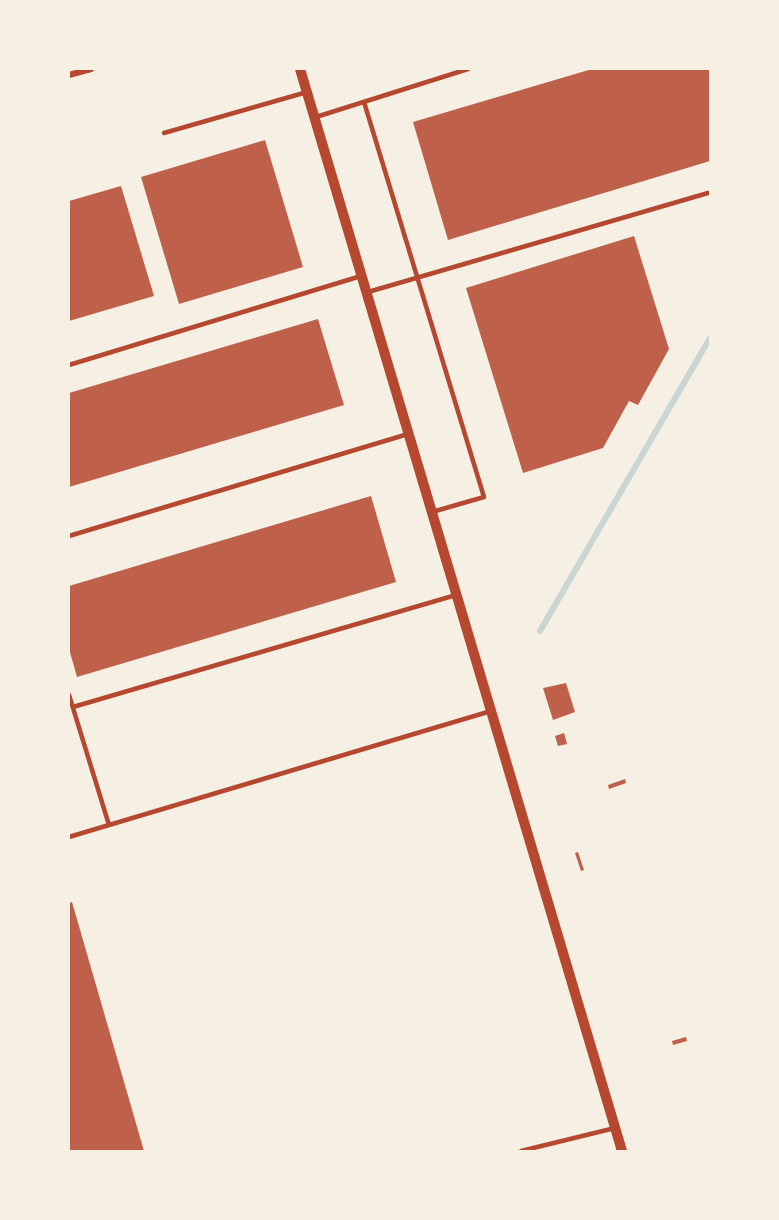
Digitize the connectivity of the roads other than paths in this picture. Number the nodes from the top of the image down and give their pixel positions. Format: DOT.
graph roads {
  1 [pos="91,69"];
  2 [pos="300,69"];
  3 [pos="468,69"];
  4 [pos="69,75"];
  5 [pos="307,92"];
  6 [pos="364,102"];
  7 [pos="314,118"];
  8 [pos="164,134"];
  9 [pos="708,193"];
  10 [pos="362,276"];
  11 [pos="418,278"];
  12 [pos="366,292"];
  13 [pos="69,365"];
  14 [pos="408,434"];
  15 [pos="432,512"];
  16 [pos="69,536"];
  17 [pos="456,594"];
  18 [pos="69,695"];
  19 [pos="73,707"];
  20 [pos="491,711"];
  21 [pos="109,825"];
  22 [pos="69,837"];
  23 [pos="615,1128"];
  24 [pos="521,1151"];
  25 [pos="622,1151"];
  1 -- 4 [label="street"];
  2 -- 5 [label="street"];
  3 -- 6 [label="lane"];
  5 -- 7 [label="street"];
  5 -- 8 [label="lane"];
  6 -- 7 [label="lane"];
  6 -- 11 [label="lane"];
  7 -- 10 [label="street"];
  9 -- 11 [label="lane"];
  10 -- 12 [label="street"];
  10 -- 13 [label="lane"];
  11 -- 12 [label="lane"];
  11 -- 15 [label="lane"];
  12 -- 14 [label="street"];
  14 -- 15 [label="street"];
  14 -- 16 [label="lane"];
  15 -- 17 [label="street"];
  17 -- 19 [label="lane"];
  17 -- 20 [label="street"];
  18 -- 19 [label="lane"];
  19 -- 21 [label="lane"];
  20 -- 21 [label="lane"];
  20 -- 23 [label="street"];
  21 -- 22 [label="lane"];
  23 -- 24 [label="lane"];
  23 -- 25 [label="street"];
}
